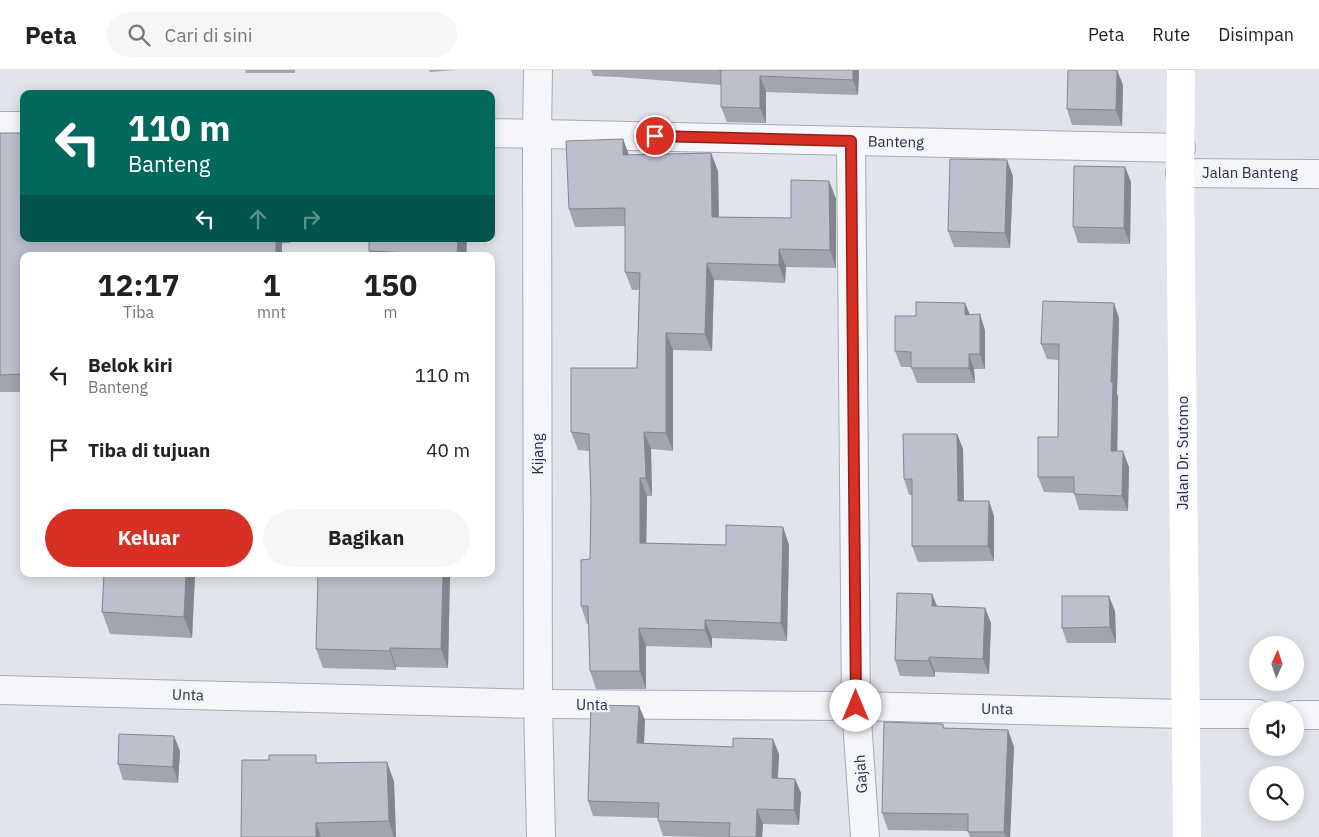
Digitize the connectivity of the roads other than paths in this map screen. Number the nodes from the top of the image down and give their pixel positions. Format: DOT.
graph roads {
  1 [pos="538,70"];
  2 [pos="1182,70"];
  3 [pos="0,126"];
  4 [pos="20,126"];
  5 [pos="495,133"];
  6 [pos="537,134"];
  7 [pos="851,141"];
  8 [pos="1181,161"];
  9 [pos="1319,174"];
  10 [pos="0,690"];
  11 [pos="538,704"];
  12 [pos="856,706"];
  13 [pos="1185,714"];
  14 [pos="1249,714"];
  15 [pos="1304,715"];
  16 [pos="1319,715"];
  17 [pos="541,837"];
  18 [pos="865,837"];
  19 [pos="1186,837"];
  1 -- 6 [label="street, Kijang"];
  2 -- 8 [label="street, Jalan Dr. Sutomo"];
  3 -- 4 [label="street"];
  5 -- 6 [label="street, Banteng"];
  6 -- 7 [label="street, Banteng"];
  6 -- 11 [label="street, Kijang"];
  7 -- 8 [label="street, Banteng"];
  7 -- 12 [label="street, Gajah"];
  8 -- 9 [label="street, Jalan Banteng"];
  8 -- 13 [label="street, Jalan Dr. Sutomo"];
  10 -- 11 [label="street, Unta"];
  11 -- 12 [label="street, Unta"];
  11 -- 17 [label="street, Kijang"];
  12 -- 13 [label="street, Unta"];
  12 -- 18 [label="street, Gajah"];
  13 -- 14 [label="street, Unta"];
  13 -- 19 [label="street, Jalan Dr. Sutomo"];
  15 -- 16 [label="street"];
}
